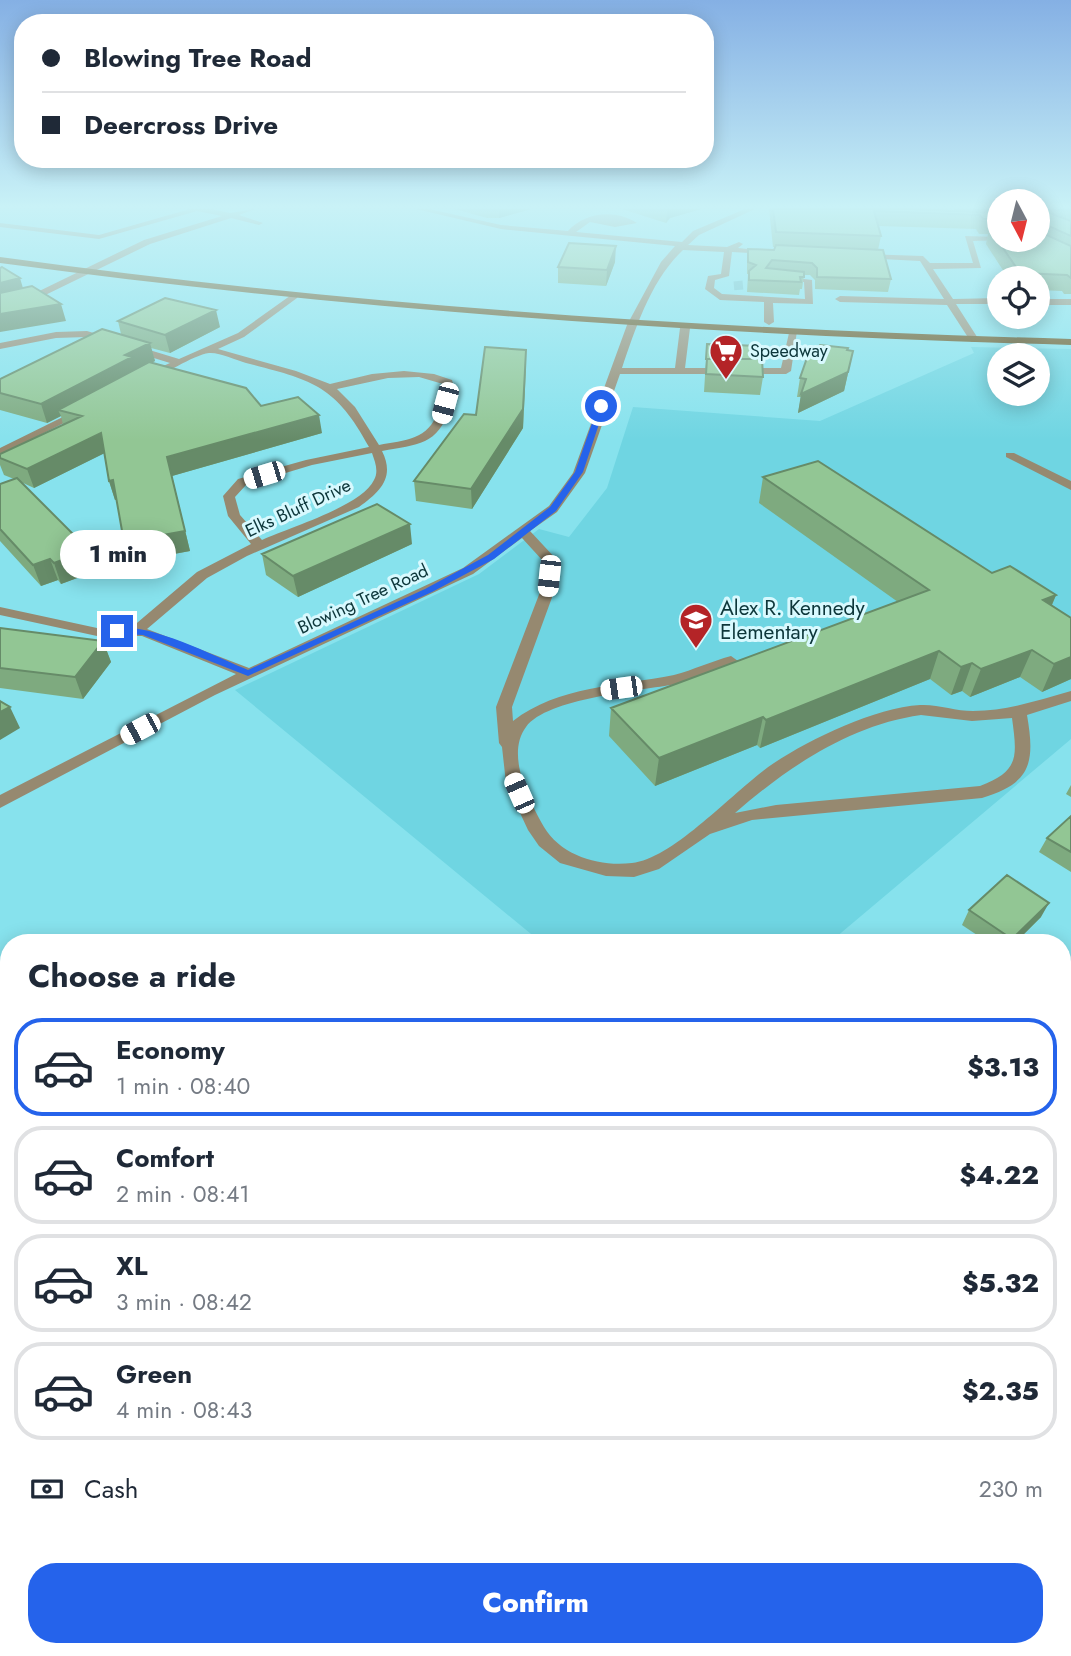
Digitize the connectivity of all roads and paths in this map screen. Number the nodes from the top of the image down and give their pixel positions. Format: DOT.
graph roads {
  1 [pos="54,286"];
  2 [pos="208,286"];
  3 [pos="308,286"];
  4 [pos="652,286"];
  5 [pos="709,286"];
  6 [pos="809,286"];
  7 [pos="942,286"];
  8 [pos="294,296"];
  9 [pos="763,297"];
  10 [pos="840,299"];
  11 [pos="951,300"];
  12 [pos="987,301"];
  13 [pos="1050,302"];
  14 [pos="1071,302"];
  15 [pos="0,306"];
  16 [pos="635,320"];
  17 [pos="769,322"];
  18 [pos="685,328"];
  19 [pos="968,329"];
  20 [pos="1071,332"];
  21 [pos="794,333"];
  22 [pos="87,334"];
  23 [pos="974,340"];
  24 [pos="1071,342"];
  25 [pos="0,346"];
  26 [pos="208,349"];
  27 [pos="65,350"];
  28 [pos="178,362"];
  29 [pos="680,369"];
  30 [pos="614,371"];
  31 [pos="134,384"];
  32 [pos="328,388"];
  33 [pos="98,403"];
  34 [pos="376,449"];
  35 [pos="0,452"];
  36 [pos="1010,456"];
  37 [pos="1071,486"];
  38 [pos="523,531"];
  39 [pos="260,546"];
  40 [pos="0,611"];
  41 [pos="136,631"];
  42 [pos="731,661"];
  43 [pos="248,673"];
  44 [pos="1071,696"];
  45 [pos="1019,714"];
  46 [pos="508,754"];
  47 [pos="0,802"];
  48 [pos="698,832"];
  1 -- 15 [label="street"];
  2 -- 8 [label="main road"];
  3 -- 16 [label="main road"];
  4 -- 16 [label="street, Blowing Tree Road"];
  5 -- 9 [label="street"];
  6 -- 9 [label="street"];
  7 -- 11 [label="street"];
  8 -- 16 [label="main road"];
  8 -- 26 [label="street"];
  9 -- 17 [label="street"];
  10 -- 11 [label="street"];
  11 -- 12 [label="street"];
  11 -- 19 [label="street"];
  13 -- 14 [label="street"];
  16 -- 17 [label="main road"];
  16 -- 18 [label="main road"];
  16 -- 30 [label="street, Blowing Tree Road"];
  17 -- 19 [label="main road"];
  18 -- 21 [label="main road"];
  18 -- 29 [label="street"];
  19 -- 20 [label="main road"];
  19 -- 23 [label="street"];
  21 -- 23 [label="main road"];
  21 -- 29 [label="street"];
  22 -- 25 [label="street"];
  22 -- 27 [label="street"];
  22 -- 28 [label="street"];
  23 -- 24 [label="main road"];
  26 -- 28 [label="street"];
  26 -- 32 [label="street, Elks Bluff Drive"];
  28 -- 31 [label="street"];
  29 -- 30 [label="street"];
  30 -- 38 [label="street, Blowing Tree Road"];
  32 -- 34 [label="street, Elks Bluff Drive"];
  32 -- 34 [label="street"];
  33 -- 35 [label="street"];
  34 -- 39 [label="street, Elks Bluff Drive"];
  34 -- 39 [label="street"];
  36 -- 37 [label="street"];
  38 -- 43 [label="street, Blowing Tree Road"];
  38 -- 46 [label="street"];
  39 -- 41 [label="street, Elks Bluff Drive"];
  40 -- 41 [label="street"];
  41 -- 43 [label="street"];
  42 -- 46 [label="street"];
  43 -- 47 [label="street, Blowing Tree Road"];
  44 -- 45 [label="street"];
  45 -- 48 [label="street"];
  45 -- 48 [label="street"];
  46 -- 48 [label="street"];
}
